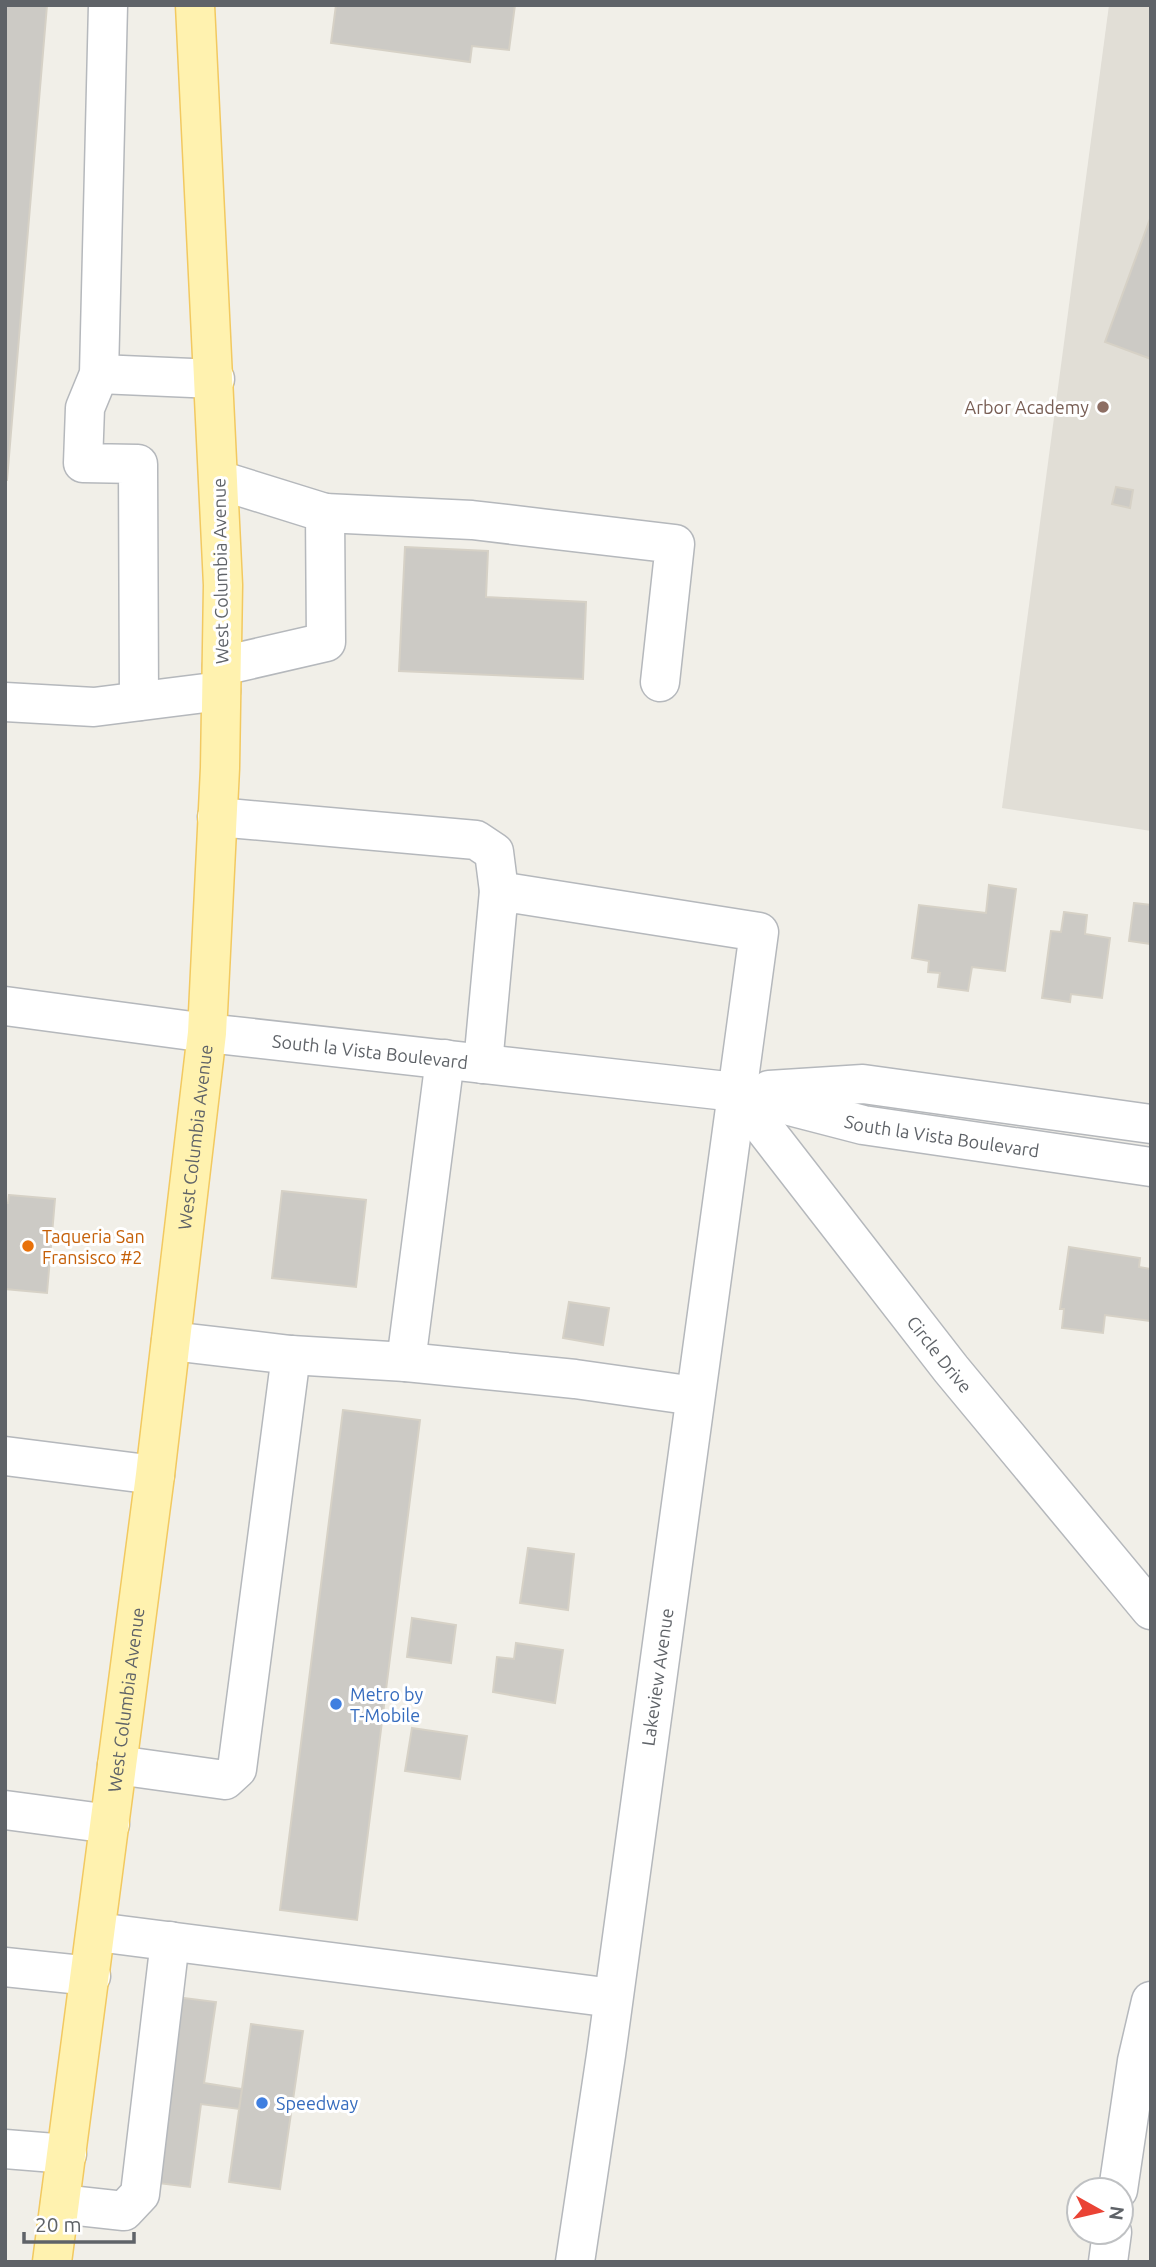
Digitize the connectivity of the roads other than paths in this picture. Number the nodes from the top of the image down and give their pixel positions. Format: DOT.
graph roads {
  1 [pos="108,5"];
  2 [pos="195,5"];
  3 [pos="99,374"];
  4 [pos="215,379"];
  5 [pos="219,480"];
  6 [pos="325,513"];
  7 [pos="221,679"];
  8 [pos="660,682"];
  9 [pos="139,701"];
  10 [pos="5,702"];
  11 [pos="217,817"];
  12 [pos="499,891"];
  13 [pos="5,1006"];
  14 [pos="206,1033"];
  15 [pos="445,1059"];
  16 [pos="483,1064"];
  17 [pos="736,1092"];
  18 [pos="1151,1124"];
  19 [pos="1151,1167"];
  20 [pos="171,1341"];
  21 [pos="291,1355"];
  22 [pos="406,1362"];
  23 [pos="695,1396"];
  24 [pos="5,1456"];
  25 [pos="155,1475"];
  26 [pos="1151,1610"];
  27 [pos="117,1765"];
  28 [pos="5,1810"];
  29 [pos="110,1824"];
  30 [pos="97,1932"];
  31 [pos="170,1941"];
  32 [pos="5,1967"];
  33 [pos="91,1976"];
  34 [pos="614,1998"];
  35 [pos="1151,2001"];
  36 [pos="5,2149"];
  37 [pos="68,2154"];
  38 [pos="1120,2176"];
  39 [pos="60,2204"];
  40 [pos="51,2262"];
  41 [pos="575,2262"];
  1 -- 3 [label="street"];
  2 -- 4 [label="main road, West Columbia Avenue"];
  3 -- 4 [label="street"];
  3 -- 9 [label="street"];
  4 -- 5 [label="main road, West Columbia Avenue"];
  5 -- 6 [label="street"];
  5 -- 7 [label="main road, West Columbia Avenue"];
  6 -- 7 [label="street"];
  6 -- 8 [label="street"];
  7 -- 9 [label="street"];
  7 -- 11 [label="main road, West Columbia Avenue"];
  9 -- 10 [label="street"];
  11 -- 12 [label="street"];
  11 -- 14 [label="main road, West Columbia Avenue"];
  12 -- 16 [label="street"];
  12 -- 17 [label="street, Lakeview Avenue"];
  13 -- 14 [label="street, South la Vista Boulevard"];
  14 -- 15 [label="street, South la Vista Boulevard"];
  14 -- 20 [label="main road, West Columbia Avenue"];
  15 -- 16 [label="street, South la Vista Boulevard"];
  15 -- 22 [label="street"];
  16 -- 17 [label="street, South la Vista Boulevard"];
  17 -- 18 [label="street, South la Vista Boulevard"];
  17 -- 19 [label="street, South la Vista Boulevard"];
  17 -- 23 [label="street, Lakeview Avenue"];
  17 -- 26 [label="street, Circle Drive"];
  20 -- 21 [label="street"];
  20 -- 25 [label="main road, West Columbia Avenue"];
  21 -- 22 [label="street"];
  21 -- 27 [label="street"];
  22 -- 23 [label="street"];
  23 -- 34 [label="street, Lakeview Avenue"];
  24 -- 25 [label="street"];
  25 -- 27 [label="main road, West Columbia Avenue"];
  27 -- 29 [label="main road, West Columbia Avenue"];
  28 -- 29 [label="street"];
  29 -- 30 [label="main road, West Columbia Avenue"];
  30 -- 31 [label="street"];
  30 -- 33 [label="main road, West Columbia Avenue"];
  31 -- 34 [label="street"];
  31 -- 39 [label="street"];
  32 -- 33 [label="street"];
  33 -- 37 [label="main road, West Columbia Avenue"];
  34 -- 41 [label="street, Lakeview Avenue"];
  35 -- 38 [label="street"];
  36 -- 37 [label="street"];
  37 -- 39 [label="main road, West Columbia Avenue"];
  39 -- 40 [label="main road, West Columbia Avenue"];
}
